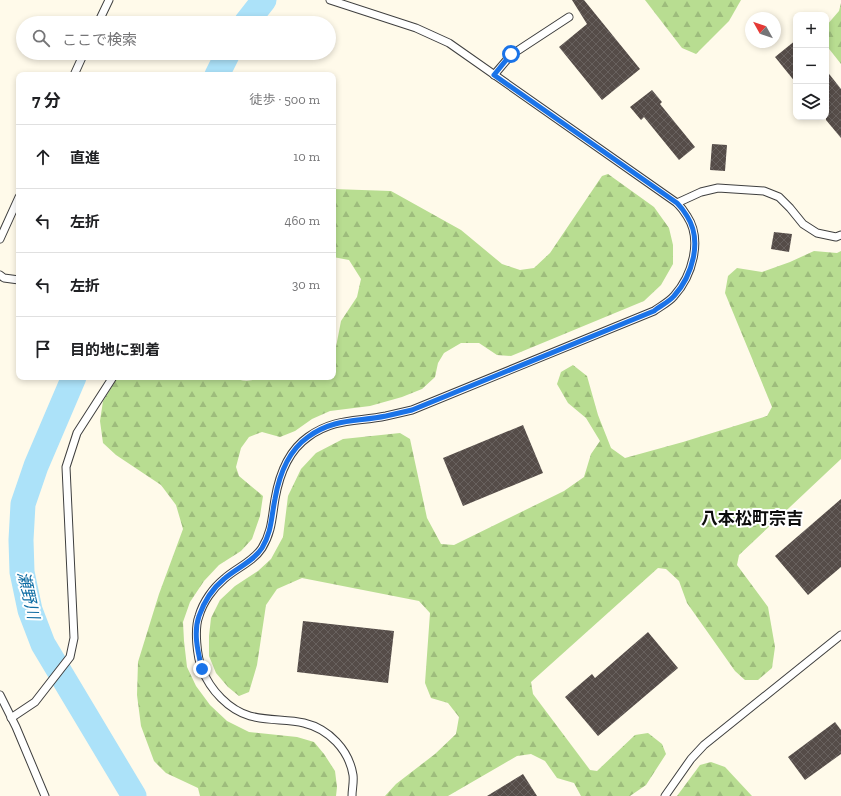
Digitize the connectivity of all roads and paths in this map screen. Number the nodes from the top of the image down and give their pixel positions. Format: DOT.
graph roads {
  1 [pos="109,0"];
  2 [pos="330,0"];
  3 [pos="101,16"];
  4 [pos="569,17"];
  5 [pos="81,60"];
  6 [pos="75,72"];
  7 [pos="494,75"];
  8 [pos="677,203"];
  9 [pos="16,204"];
  10 [pos="841,235"];
  11 [pos="0,239"];
  12 [pos="0,275"];
  13 [pos="16,280"];
  14 [pos="111,380"];
  15 [pos="841,635"];
  16 [pos="0,695"];
  17 [pos="12,718"];
  18 [pos="45,796"];
  19 [pos="352,796"];
  20 [pos="665,796"];
  1 -- 3 [label="lane"];
  2 -- 7 [label="lane"];
  4 -- 7 [label="lane"];
  5 -- 6 [label="lane"];
  7 -- 8 [label="lane"];
  8 -- 10 [label="lane"];
  8 -- 19 [label="lane"];
  9 -- 11 [label="lane"];
  12 -- 13 [label="lane"];
  14 -- 17 [label="lane"];
  15 -- 20 [label="lane"];
  16 -- 17 [label="lane"];
  17 -- 18 [label="lane"];
}
